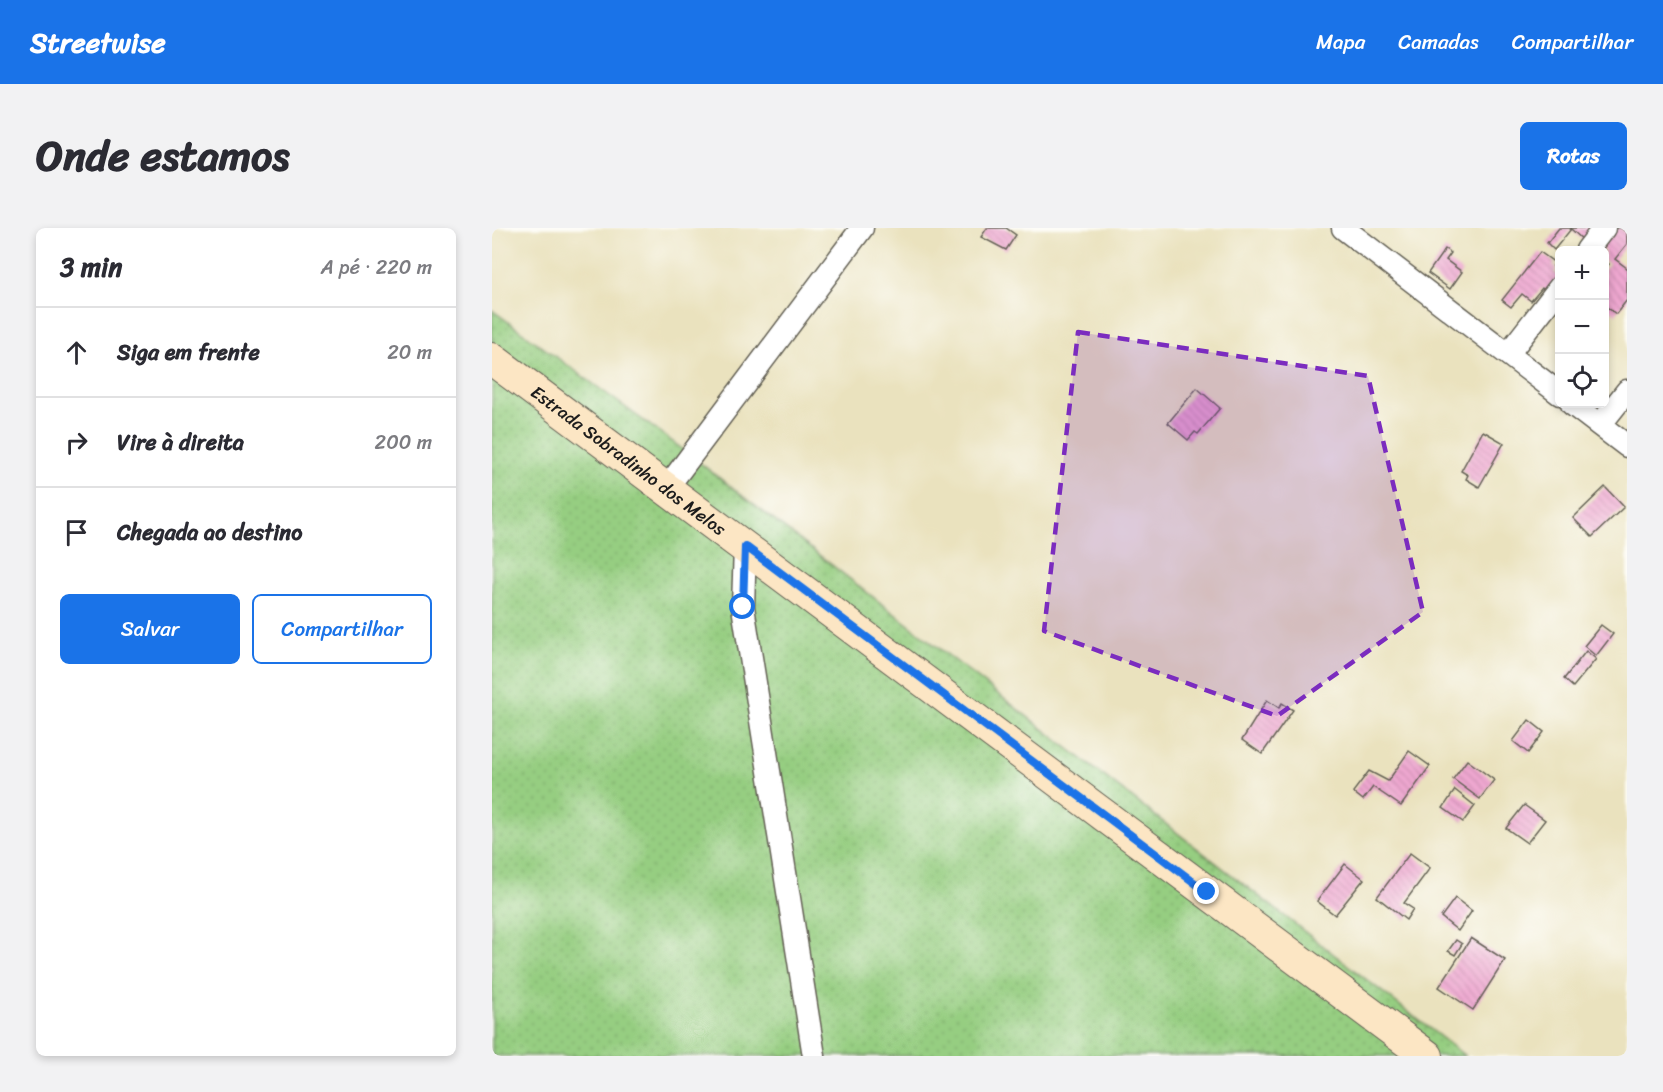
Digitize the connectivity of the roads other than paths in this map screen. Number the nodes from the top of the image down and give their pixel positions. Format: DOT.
graph roads {
  1 [pos="862,228"];
  2 [pos="1343,228"];
  3 [pos="1604,228"];
  4 [pos="1590,246"];
  5 [pos="1555,293"];
  6 [pos="1508,354"];
  7 [pos="492,359"];
  8 [pos="1555,390"];
  9 [pos="1627,391"];
  10 [pos="1577,408"];
  11 [pos="1600,425"];
  12 [pos="1627,446"];
  13 [pos="666,489"];
  14 [pos="745,546"];
  15 [pos="814,1056"];
  16 [pos="1427,1056"];
  1 -- 13 [label="street"];
  2 -- 6 [label="street"];
  3 -- 4 [label="street"];
  5 -- 6 [label="street"];
  6 -- 8 [label="street"];
  7 -- 13 [label="street, Estrada Sobradinho dos Melos"];
  9 -- 11 [label="street"];
  10 -- 11 [label="street"];
  11 -- 12 [label="street"];
  13 -- 14 [label="street, Estrada Sobradinho dos Melos"];
  14 -- 15 [label="street"];
  14 -- 16 [label="street, Estrada Sobradinho dos Melos"];
}
